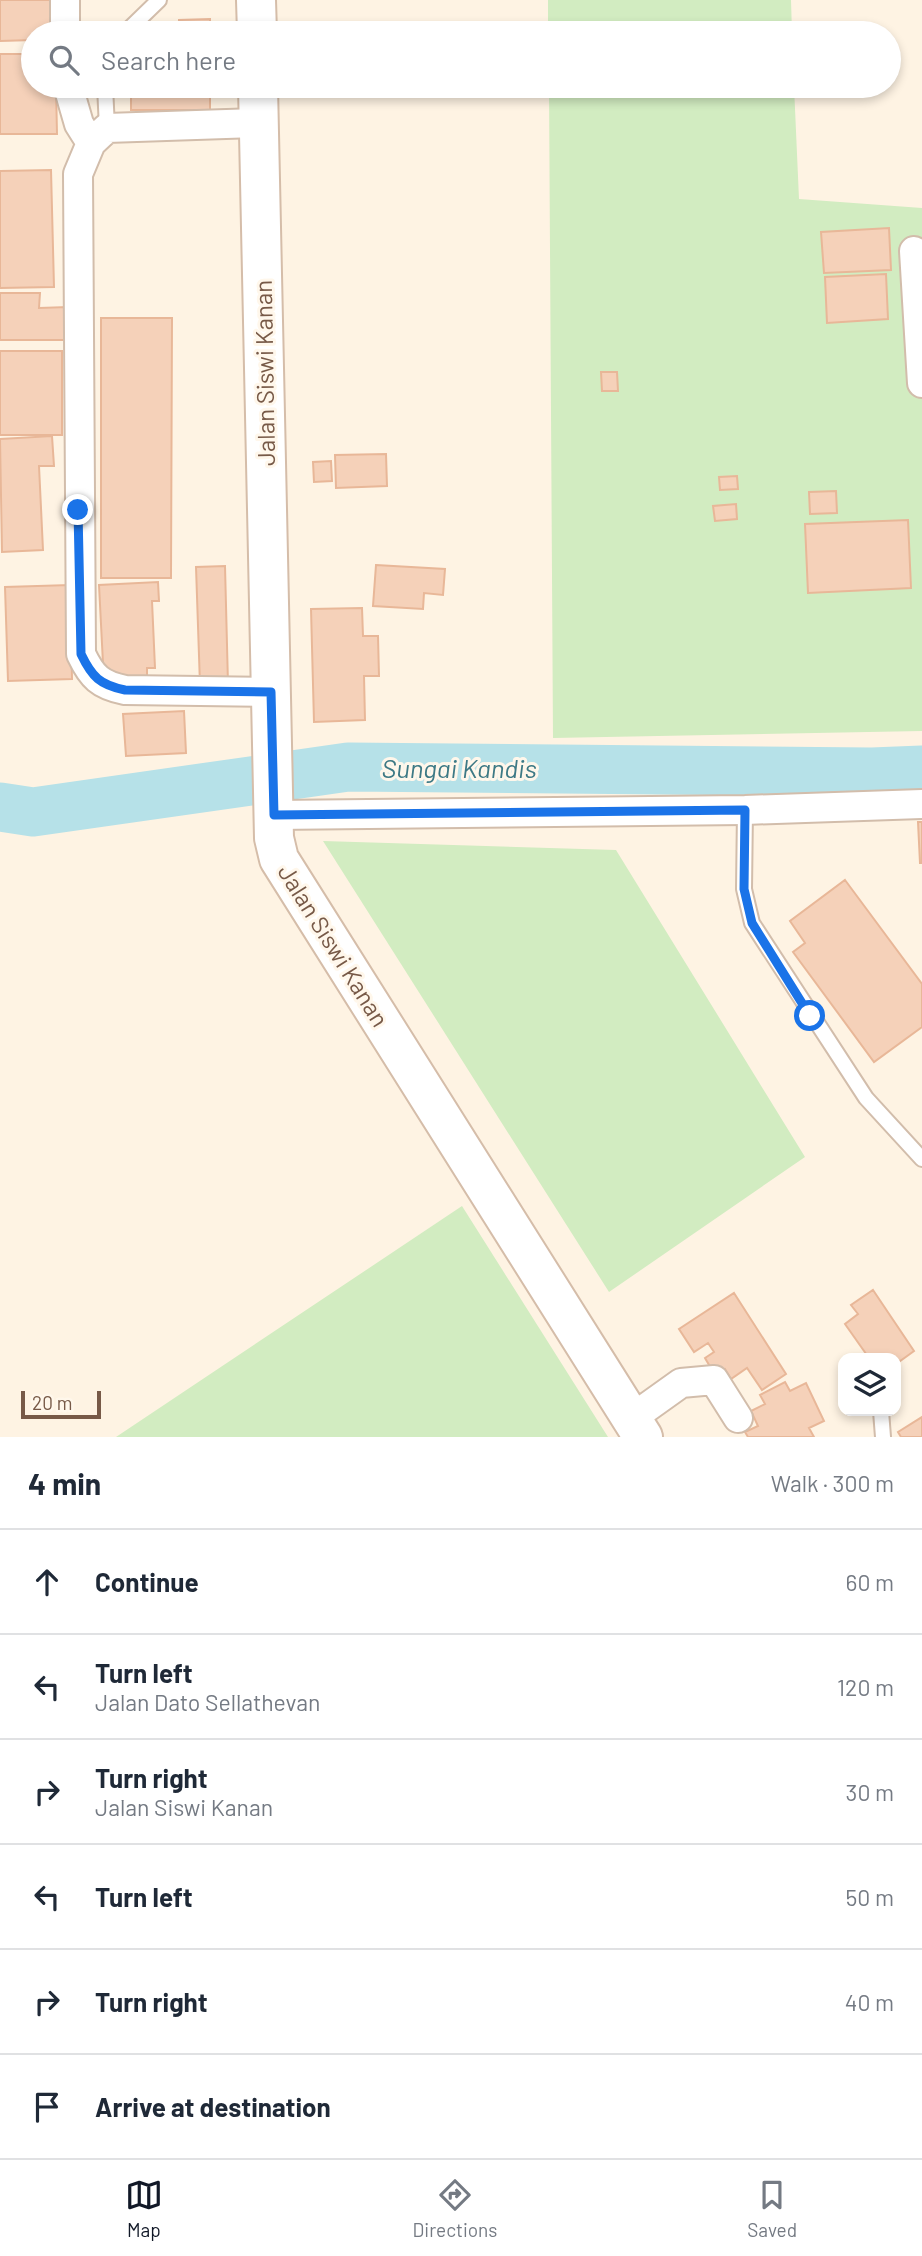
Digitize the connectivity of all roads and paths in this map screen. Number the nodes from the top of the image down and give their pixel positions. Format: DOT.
graph roads {
  1 [pos="65,0"];
  2 [pos="159,0"];
  3 [pos="256,0"];
  4 [pos="65,21"];
  5 [pos="137,21"];
  6 [pos="257,21"];
  7 [pos="71,98"];
  8 [pos="104,98"];
  9 [pos="258,98"];
  10 [pos="259,123"];
  11 [pos="99,135"];
  12 [pos="914,251"];
  13 [pos="922,383"];
  14 [pos="271,692"];
  15 [pos="922,804"];
  16 [pos="274,809"];
  17 [pos="745,810"];
  18 [pos="922,1159"];
  19 [pos="881,1416"];
  20 [pos="737,1418"];
  21 [pos="638,1428"];
  22 [pos="883,1437"];
  1 -- 4 [label="street"];
  2 -- 5 [label="lane"];
  3 -- 6 [label="street"];
  7 -- 11 [label="street"];
  8 -- 11 [label="lane"];
  9 -- 10 [label="street, Jalan Siswi Kanan"];
  10 -- 11 [label="street"];
  10 -- 14 [label="street, Jalan Siswi Kanan"];
  11 -- 14 [label="street"];
  12 -- 13 [label="street"];
  14 -- 16 [label="street, Jalan Siswi Kanan"];
  15 -- 17 [label="street"];
  16 -- 17 [label="street"];
  16 -- 21 [label="street, Jalan Siswi Kanan"];
  17 -- 18 [label="lane"];
  19 -- 22 [label="lane"];
  20 -- 21 [label="street"];
}
